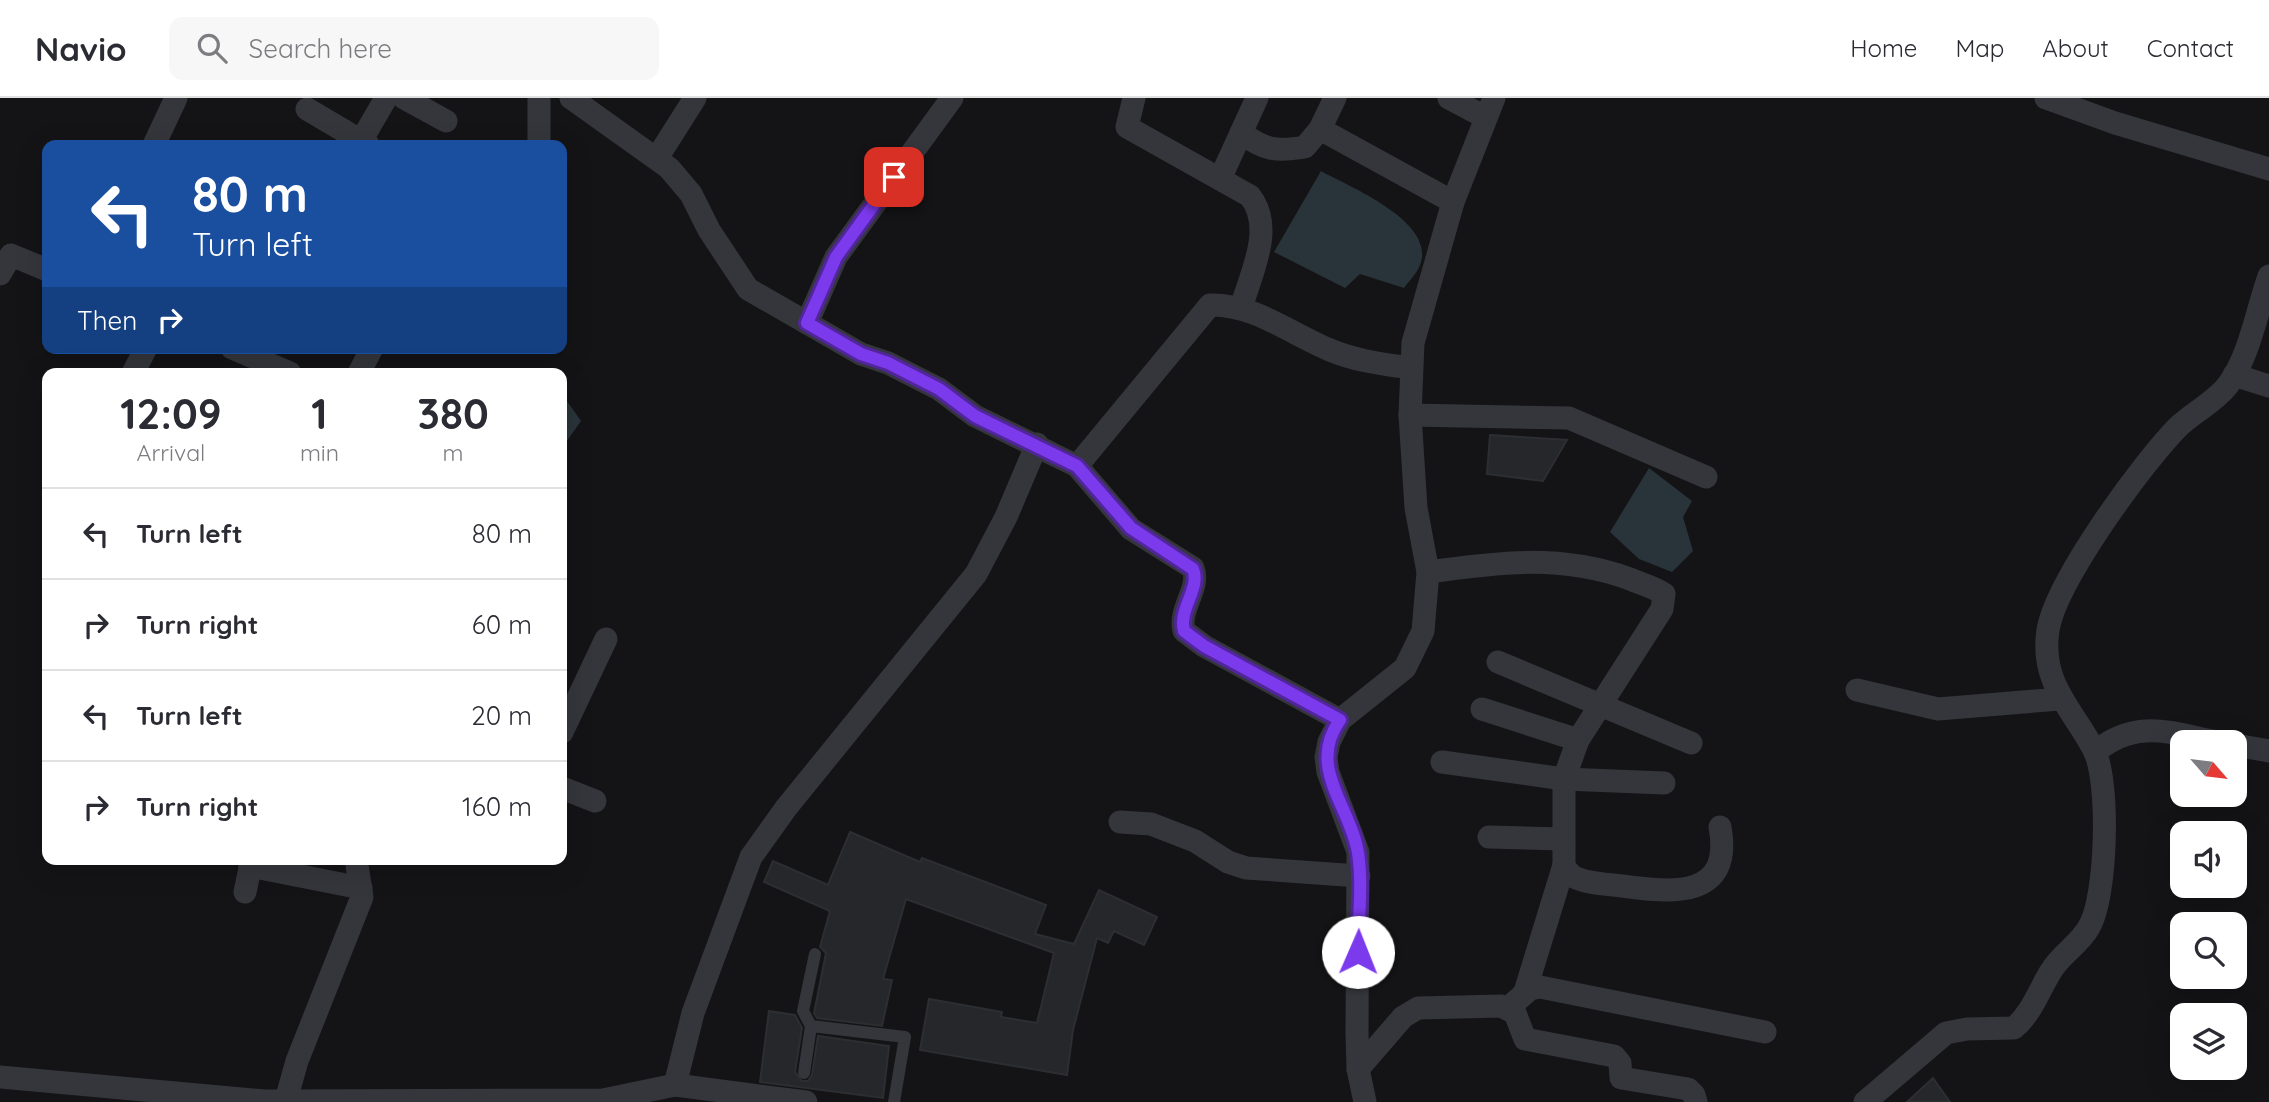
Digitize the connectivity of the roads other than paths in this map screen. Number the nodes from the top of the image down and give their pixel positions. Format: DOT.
graph roads {
  1 [pos="176,98"];
  2 [pos="386,98"];
  3 [pos="404,98"];
  4 [pos="539,98"];
  5 [pos="571,98"];
  6 [pos="695,98"];
  7 [pos="952,98"];
  8 [pos="1134,98"];
  9 [pos="1257,98"];
  10 [pos="1335,98"];
  11 [pos="1449,98"];
  12 [pos="2046,98"];
  13 [pos="1489,108"];
  14 [pos="307,109"];
  15 [pos="446,121"];
  16 [pos="1320,129"];
  17 [pos="1241,133"];
  18 [pos="156,140"];
  19 [pos="360,140"];
  20 [pos="366,140"];
  21 [pos="540,140"];
  22 [pos="657,158"];
  23 [pos="2269,169"];
  24 [pos="1220,179"];
  25 [pos="1453,202"];
  26 [pos="4,259"];
  27 [pos="42,269"];
  28 [pos="2269,276"];
  29 [pos="1241,308"];
  30 [pos="807,323"];
  31 [pos="246,354"];
  32 [pos="278,368"];
  33 [pos="1410,368"];
  34 [pos="2234,375"];
  35 [pos="2269,386"];
  36 [pos="1410,415"];
  37 [pos="1037,444"];
  38 [pos="1077,466"];
  39 [pos="1706,477"];
  40 [pos="1428,572"];
  41 [pos="606,639"];
  42 [pos="1498,662"];
  43 [pos="1857,690"];
  44 [pos="2060,699"];
  45 [pos="1599,706"];
  46 [pos="1482,709"];
  47 [pos="1340,720"];
  48 [pos="567,721"];
  49 [pos="2170,733"];
  50 [pos="1577,740"];
  51 [pos="1691,743"];
  52 [pos="2247,747"];
  53 [pos="2269,751"];
  54 [pos="2095,752"];
  55 [pos="1442,762"];
  56 [pos="1564,779"];
  57 [pos="1664,783"];
  58 [pos="567,790"];
  59 [pos="595,801"];
  60 [pos="1120,821"];
  61 [pos="1720,827"];
  62 [pos="1489,837"];
  63 [pos="1563,839"];
  64 [pos="251,865"];
  65 [pos="260,865"];
  66 [pos="357,865"];
  67 [pos="1564,866"];
  68 [pos="1359,876"];
  69 [pos="361,888"];
  70 [pos="245,892"];
  71 [pos="815,954"];
  72 [pos="1517,1000"];
  73 [pos="811,1026"];
  74 [pos="1765,1032"];
  75 [pos="1358,1069"];
  76 [pos="804,1073"];
  77 [pos="0,1077"];
  78 [pos="675,1085"];
  79 [pos="271,1101"];
  80 [pos="806,1102"];
  81 [pos="894,1102"];
  82 [pos="1365,1102"];
  83 [pos="1696,1102"];
  84 [pos="1865,1102"];
  1 -- 18 [label="street"];
  2 -- 20 [label="street"];
  3 -- 15 [label="street"];
  4 -- 21 [label="street"];
  5 -- 22 [label="street"];
  6 -- 22 [label="street"];
  7 -- 30 [label="street"];
  8 -- 24 [label="street"];
  9 -- 17 [label="street"];
  10 -- 16 [label="street"];
  11 -- 13 [label="street"];
  12 -- 23 [label="street"];
  13 -- 25 [label="street"];
  14 -- 19 [label="street"];
  16 -- 17 [label="street"];
  16 -- 25 [label="street"];
  17 -- 24 [label="street"];
  22 -- 30 [label="street"];
  24 -- 29 [label="street"];
  25 -- 33 [label="street"];
  26 -- 27 [label="street"];
  28 -- 34 [label="street"];
  29 -- 33 [label="street"];
  29 -- 38 [label="street"];
  30 -- 37 [label="street"];
  31 -- 32 [label="street"];
  33 -- 36 [label="street"];
  34 -- 35 [label="street"];
  34 -- 44 [label="street"];
  36 -- 39 [label="street"];
  36 -- 40 [label="street"];
  37 -- 38 [label="street"];
  37 -- 78 [label="street"];
  38 -- 47 [label="street"];
  40 -- 45 [label="street"];
  40 -- 47 [label="street"];
  41 -- 48 [label="street"];
  42 -- 45 [label="street"];
  43 -- 44 [label="street"];
  44 -- 54 [label="street"];
  45 -- 50 [label="street"];
  45 -- 51 [label="street"];
  46 -- 50 [label="street"];
  47 -- 68 [label="street"];
  49 -- 54 [label="street"];
  50 -- 56 [label="street"];
  52 -- 53 [label="street"];
  54 -- 84 [label="street"];
  55 -- 56 [label="street"];
  56 -- 57 [label="street"];
  56 -- 63 [label="street"];
  58 -- 59 [label="street"];
  60 -- 68 [label="street"];
  61 -- 67 [label="street"];
  62 -- 63 [label="street"];
  63 -- 67 [label="street"];
  64 -- 70 [label="street"];
  65 -- 69 [label="street"];
  66 -- 69 [label="street"];
  67 -- 72 [label="street"];
  68 -- 75 [label="street"];
  69 -- 79 [label="street"];
  71 -- 73 [label="lane"];
  72 -- 74 [label="street"];
  72 -- 75 [label="street"];
  72 -- 83 [label="street"];
  73 -- 76 [label="lane"];
  73 -- 81 [label="lane"];
  75 -- 82 [label="street"];
  77 -- 79 [label="street"];
  78 -- 79 [label="street"];
  78 -- 80 [label="street"];
}
